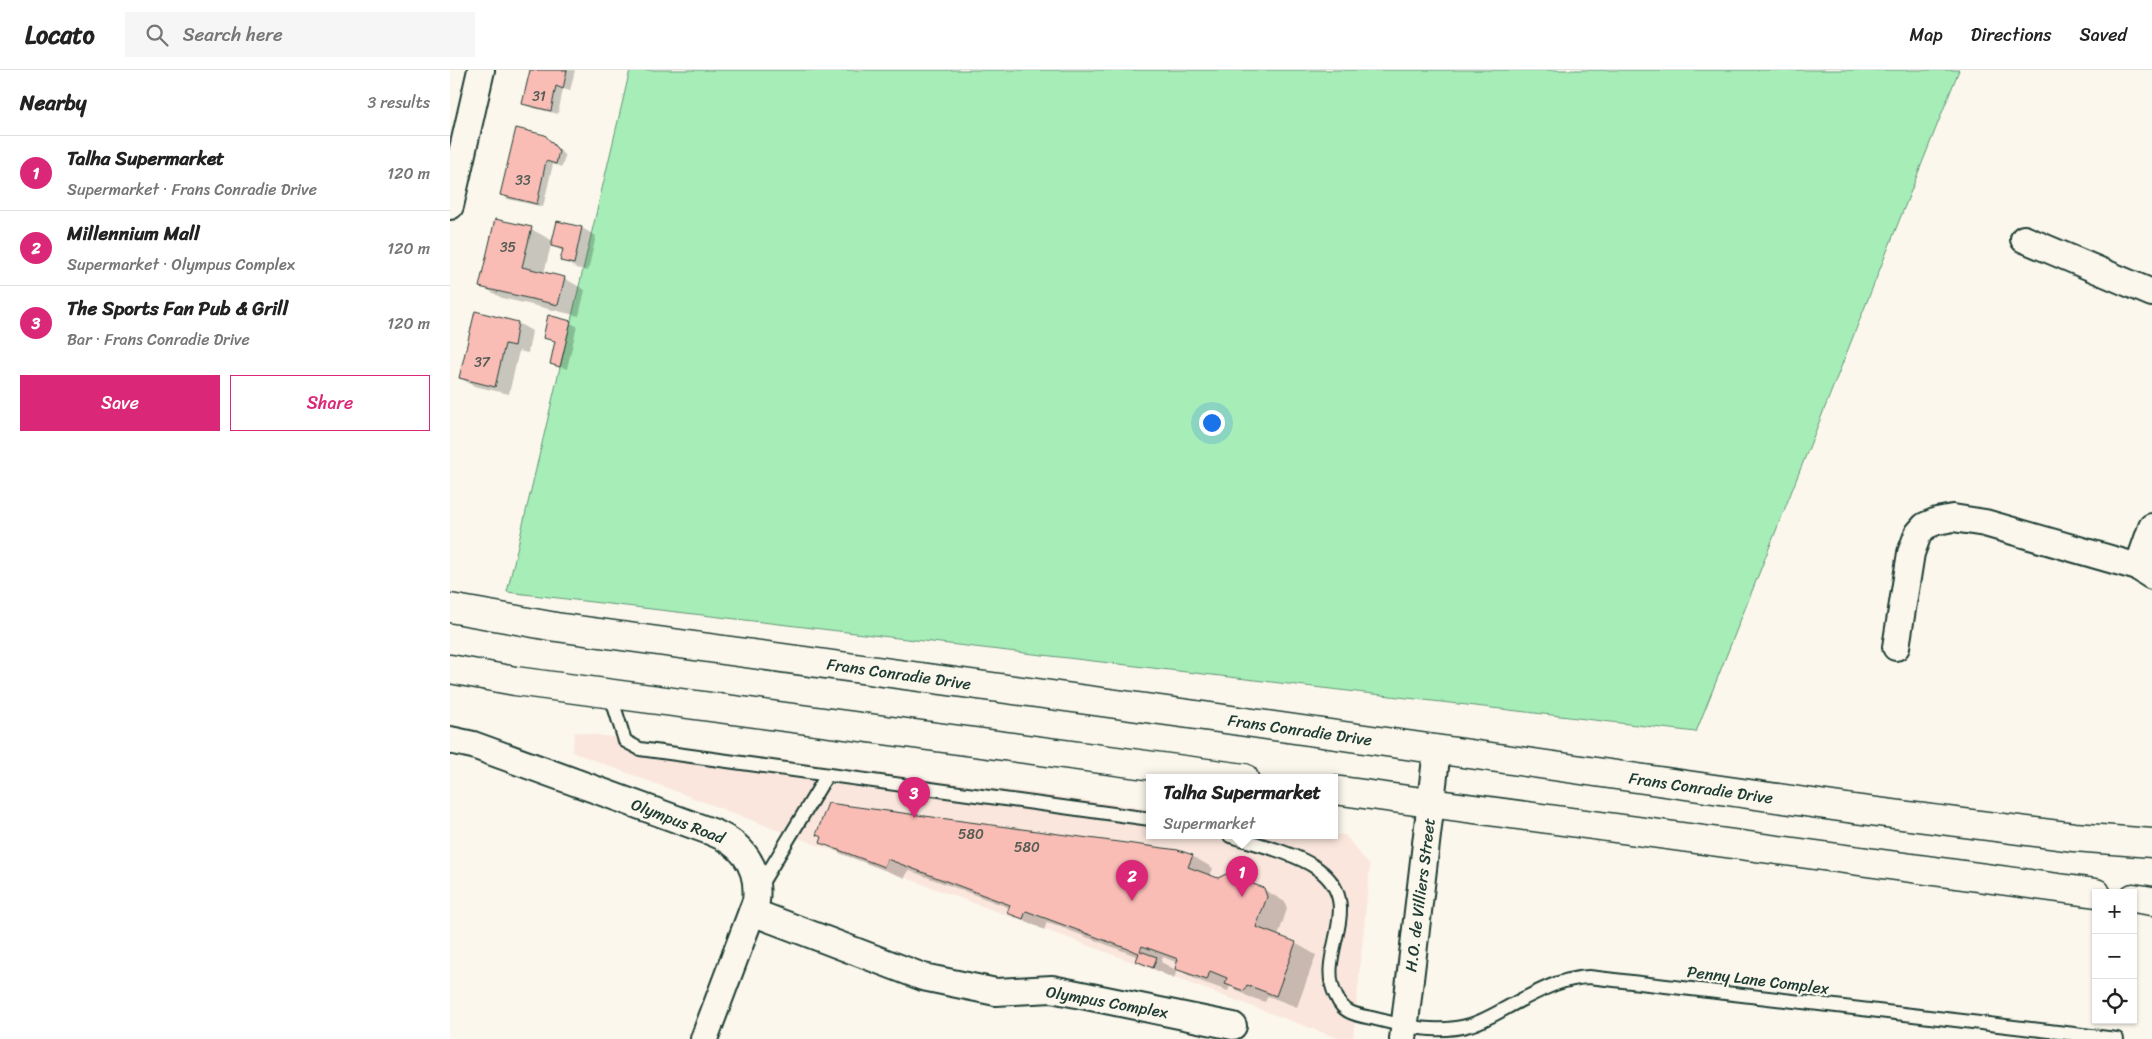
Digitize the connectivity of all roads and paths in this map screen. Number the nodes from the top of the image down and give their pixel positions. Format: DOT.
graph roads {
  1 [pos="481,70"];
  2 [pos="450,206"];
  3 [pos="2024,239"];
  4 [pos="2152,293"];
  5 [pos="2152,527"];
  6 [pos="2145,572"];
  7 [pos="450,608"];
  8 [pos="1896,647"];
  9 [pos="450,669"];
  10 [pos="610,693"];
  11 [pos="450,740"];
  12 [pos="1437,750"];
  13 [pos="1214,774"];
  14 [pos="827,775"];
  15 [pos="1338,791"];
  16 [pos="1430,803"];
  17 [pos="1146,818"];
  18 [pos="1240,839"];
  19 [pos="2152,843"];
  20 [pos="2092,892"];
  21 [pos="2137,899"];
  22 [pos="755,901"];
  23 [pos="2152,901"];
  24 [pos="1233,1026"];
  25 [pos="1404,1032"];
  26 [pos="704,1039"];
  27 [pos="2116,1039"];
  1 -- 2 [label="street"];
  3 -- 4 [label="street"];
  5 -- 6 [label="street"];
  6 -- 8 [label="street"];
  7 -- 12 [label="street, Frans Conradie Drive"];
  9 -- 10 [label="street"];
  10 -- 13 [label="street"];
  10 -- 14 [label="lane"];
  11 -- 22 [label="street, Olympus Road"];
  12 -- 16 [label="street, H.O. de Villiers Street"];
  12 -- 19 [label="street, Frans Conradie Drive"];
  14 -- 17 [label="lane"];
  14 -- 22 [label="lane"];
  15 -- 16 [label="street"];
  16 -- 20 [label="street"];
  16 -- 25 [label="street, H.O. de Villiers Street"];
  18 -- 25 [label="lane, Penny Lane Complex"];
  21 -- 23 [label="street"];
  22 -- 24 [label="street, Olympus Complex"];
  22 -- 26 [label="street"];
  25 -- 27 [label="lane, Penny Lane Complex"];
}
